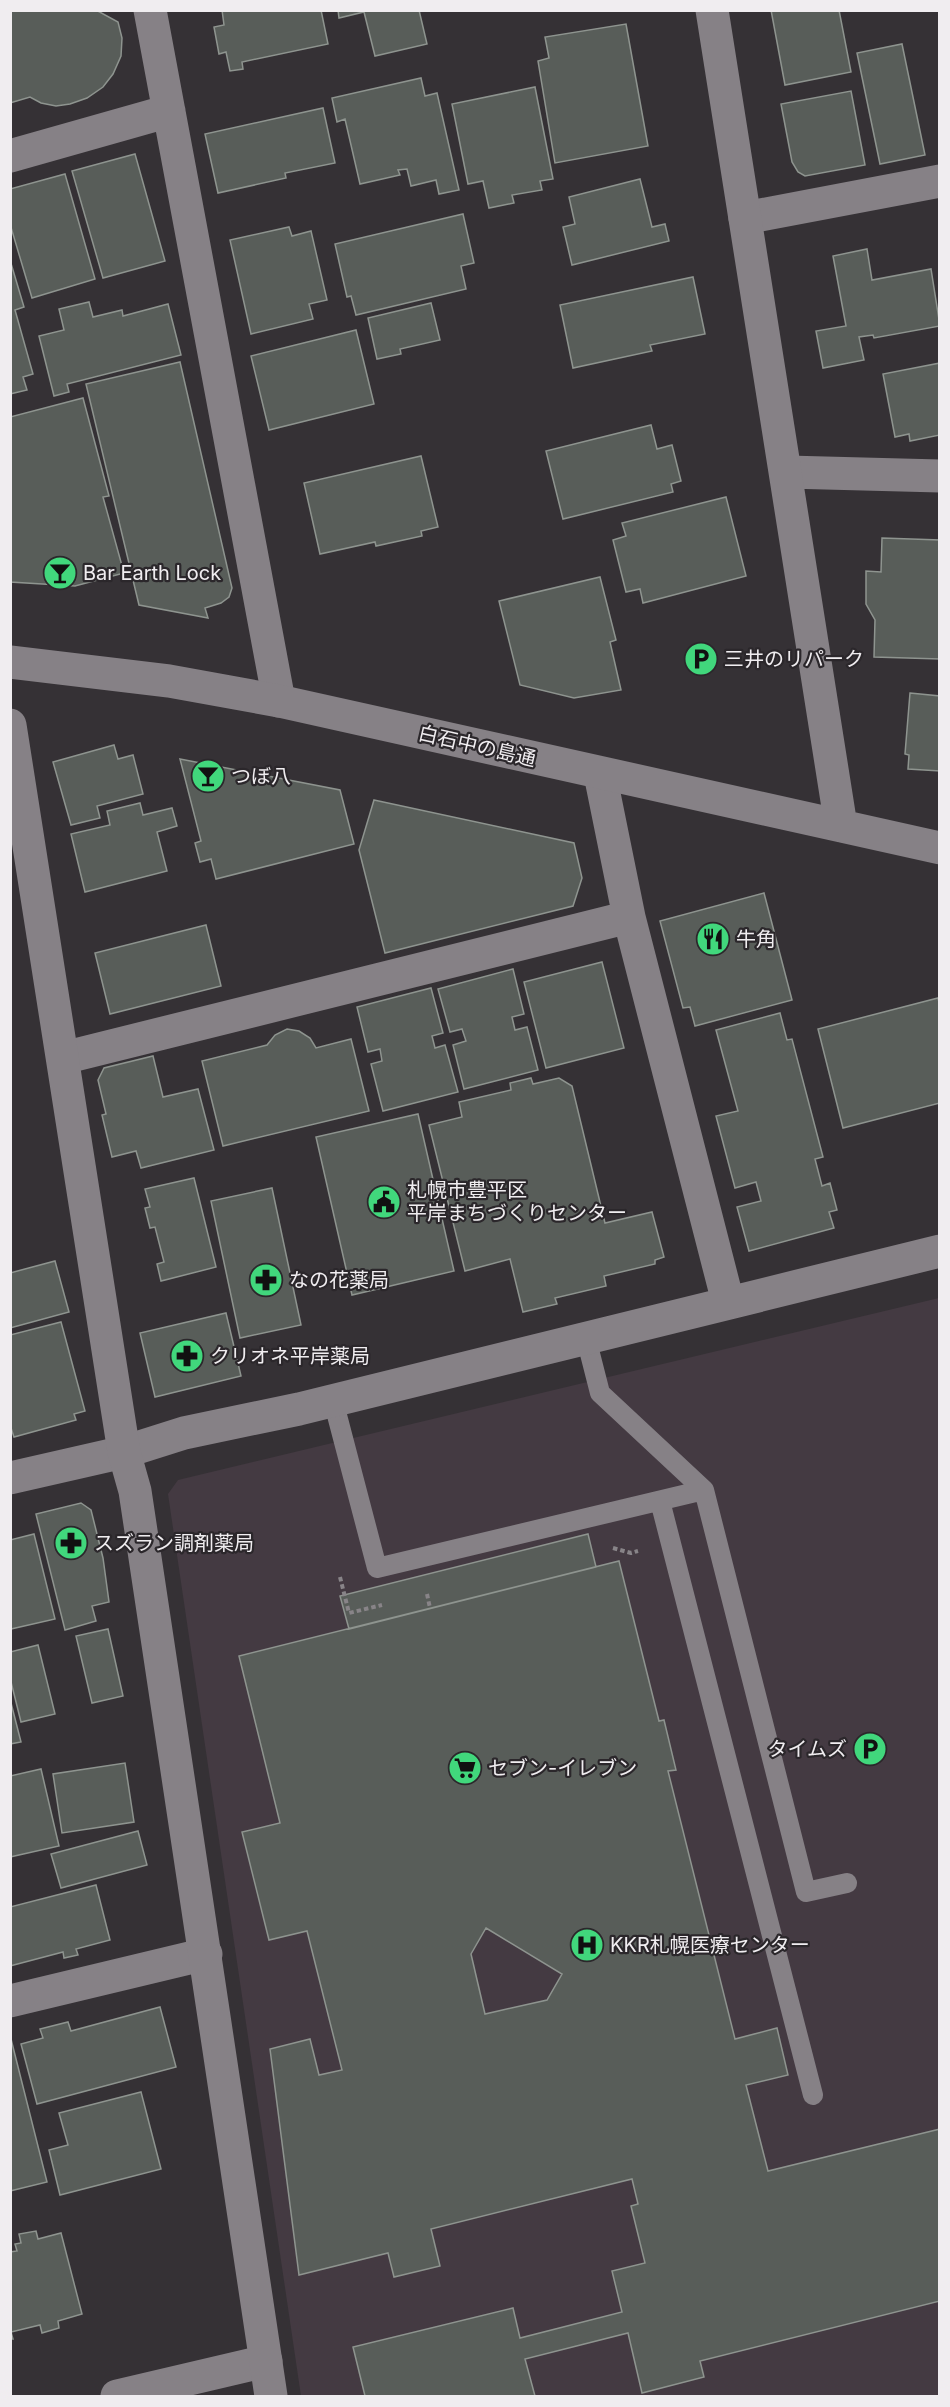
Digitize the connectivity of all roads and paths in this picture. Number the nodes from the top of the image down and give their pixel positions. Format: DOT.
graph roads {
  1 [pos="150,10"];
  2 [pos="712,10"];
  3 [pos="169,111"];
  4 [pos="10,156"];
  5 [pos="939,181"];
  6 [pos="745,218"];
  7 [pos="786,472"];
  8 [pos="939,476"];
  9 [pos="10,662"];
  10 [pos="279,701"];
  11 [pos="10,724"];
  12 [pos="600,774"];
  13 [pos="841,826"];
  14 [pos="939,848"];
  15 [pos="630,917"];
  16 [pos="63,1058"];
  17 [pos="939,1251"];
  18 [pos="728,1302"];
  19 [pos="586,1338"];
  20 [pos="333,1400"];
  21 [pos="124,1452"];
  22 [pos="10,1478"];
  23 [pos="704,1490"];
  24 [pos="660,1501"];
  25 [pos="427,1594"];
  26 [pos="430,1608"];
  27 [pos="847,1883"];
  28 [pos="206,1954"];
  29 [pos="10,2001"];
  30 [pos="813,2095"];
  31 [pos="266,2361"];
  32 [pos="117,2397"];
  33 [pos="271,2397"];
  1 -- 3 [label="street"];
  2 -- 6 [label="street"];
  3 -- 4 [label="street"];
  3 -- 10 [label="street"];
  5 -- 6 [label="street"];
  6 -- 7 [label="street"];
  7 -- 8 [label="street"];
  7 -- 13 [label="street"];
  9 -- 10 [label="street, 白石中の島通"];
  10 -- 12 [label="street, 白石中の島通"];
  11 -- 16 [label="street"];
  12 -- 13 [label="street, 白石中の島通"];
  12 -- 15 [label="street"];
  13 -- 14 [label="street, 白石中の島通"];
  15 -- 16 [label="street"];
  15 -- 18 [label="street"];
  16 -- 21 [label="street"];
  17 -- 18 [label="street"];
  18 -- 19 [label="street"];
  19 -- 20 [label="street"];
  19 -- 23 [label="lane"];
  20 -- 21 [label="street"];
  20 -- 24 [label="lane"];
  21 -- 22 [label="street"];
  21 -- 28 [label="street"];
  23 -- 24 [label="lane"];
  23 -- 27 [label="lane"];
  24 -- 30 [label="lane"];
  25 -- 26 [label="path"];
  28 -- 29 [label="street"];
  28 -- 31 [label="street"];
  31 -- 32 [label="street"];
  31 -- 33 [label="street"];
}
